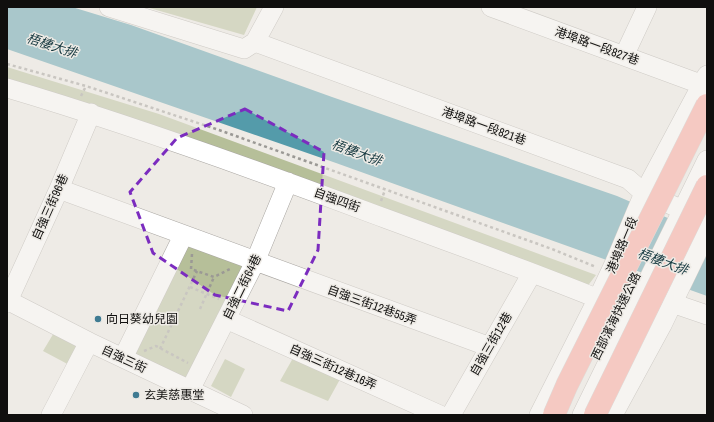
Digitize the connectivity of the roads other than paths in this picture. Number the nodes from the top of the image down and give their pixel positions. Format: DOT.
graph roads {
  1 [pos="109,7"];
  2 [pos="274,7"];
  3 [pos="491,7"];
  4 [pos="647,7"];
  5 [pos="528,13"];
  6 [pos="255,42"];
  7 [pos="624,56"];
  8 [pos="7,88"];
  9 [pos="706,88"];
  10 [pos="91,113"];
  11 [pos="707,132"];
  12 [pos="707,160"];
  13 [pos="288,182"];
  14 [pos="707,186"];
  15 [pos="58,190"];
  16 [pos="644,193"];
  17 [pos="707,208"];
  18 [pos="682,210"];
  19 [pos="707,224"];
  20 [pos="707,232"];
  21 [pos="188,243"];
  22 [pos="254,262"];
  23 [pos="532,273"];
  24 [pos="598,298"];
  25 [pos="7,301"];
  26 [pos="672,303"];
  27 [pos="633,313"];
  28 [pos="707,316"];
  29 [pos="226,319"];
  30 [pos="662,326"];
  31 [pos="89,342"];
  32 [pos="490,348"];
  33 [pos="123,358"];
  34 [pos="190,390"];
  35 [pos="51,415"];
  36 [pos="243,415"];
  37 [pos="440,415"];
  38 [pos="450,415"];
  39 [pos="539,415"];
  40 [pos="554,415"];
  41 [pos="568,415"];
  42 [pos="582,415"];
  43 [pos="595,415"];
  44 [pos="605,415"];
  45 [pos="613,415"];
  1 -- 6 [label="street"];
  2 -- 6 [label="street"];
  3 -- 5 [label="street, 港埠路一段827巷"];
  4 -- 7 [label="street"];
  5 -- 7 [label="street, 港埠路一段827巷"];
  6 -- 16 [label="street, 港埠路一段821巷"];
  7 -- 9 [label="street, 港埠路一段827巷"];
  8 -- 10 [label="street, 自強四街"];
  9 -- 16 [label="street, 港埠路一段"];
  9 -- 40 [label="highway, bridge"];
  10 -- 13 [label="street, 自強四街"];
  10 -- 15 [label="street, 自強三街96巷"];
  11 -- 41 [label="highway, 西部濱海快速公路"];
  12 -- 18 [label="street"];
  13 -- 22 [label="street, 自強二街64巷"];
  13 -- 23 [label="street, 自強四街"];
  14 -- 43 [label="highway, 西部濱海快速公路, bridge"];
  15 -- 21 [label="street, 自強三街12巷55弄"];
  15 -- 25 [label="street, 自強三街96巷"];
  16 -- 18 [label="street, 港埠路一段821巷"];
  16 -- 24 [label="street, 港埠路一段"];
  17 -- 44 [label="highway"];
  18 -- 19 [label="street, 港埠路一段821巷"];
  18 -- 27 [label="street"];
  20 -- 26 [label="street"];
  21 -- 22 [label="street, 自強三街12巷55弄"];
  21 -- 33 [label="street"];
  22 -- 29 [label="street, 自強二街64巷"];
  22 -- 32 [label="street, 自強三街12巷55弄"];
  23 -- 24 [label="street, 自強四街"];
  23 -- 32 [label="street, 自強三街12巷"];
  24 -- 27 [label="street, 自強四街"];
  24 -- 39 [label="street, 港埠路一段"];
  25 -- 31 [label="street, 自強三街"];
  26 -- 28 [label="street"];
  26 -- 30 [label="street"];
  27 -- 30 [label="street, 自強四街"];
  27 -- 42 [label="street"];
  29 -- 34 [label="street, 自強二街64巷"];
  29 -- 37 [label="street, 自強三街12巷16弄"];
  30 -- 45 [label="street"];
  31 -- 33 [label="street, 自強三街"];
  31 -- 35 [label="street"];
  32 -- 38 [label="street, 自強三街12巷"];
  33 -- 34 [label="street, 自強三街"];
  34 -- 36 [label="street, 自強三街"];
}
